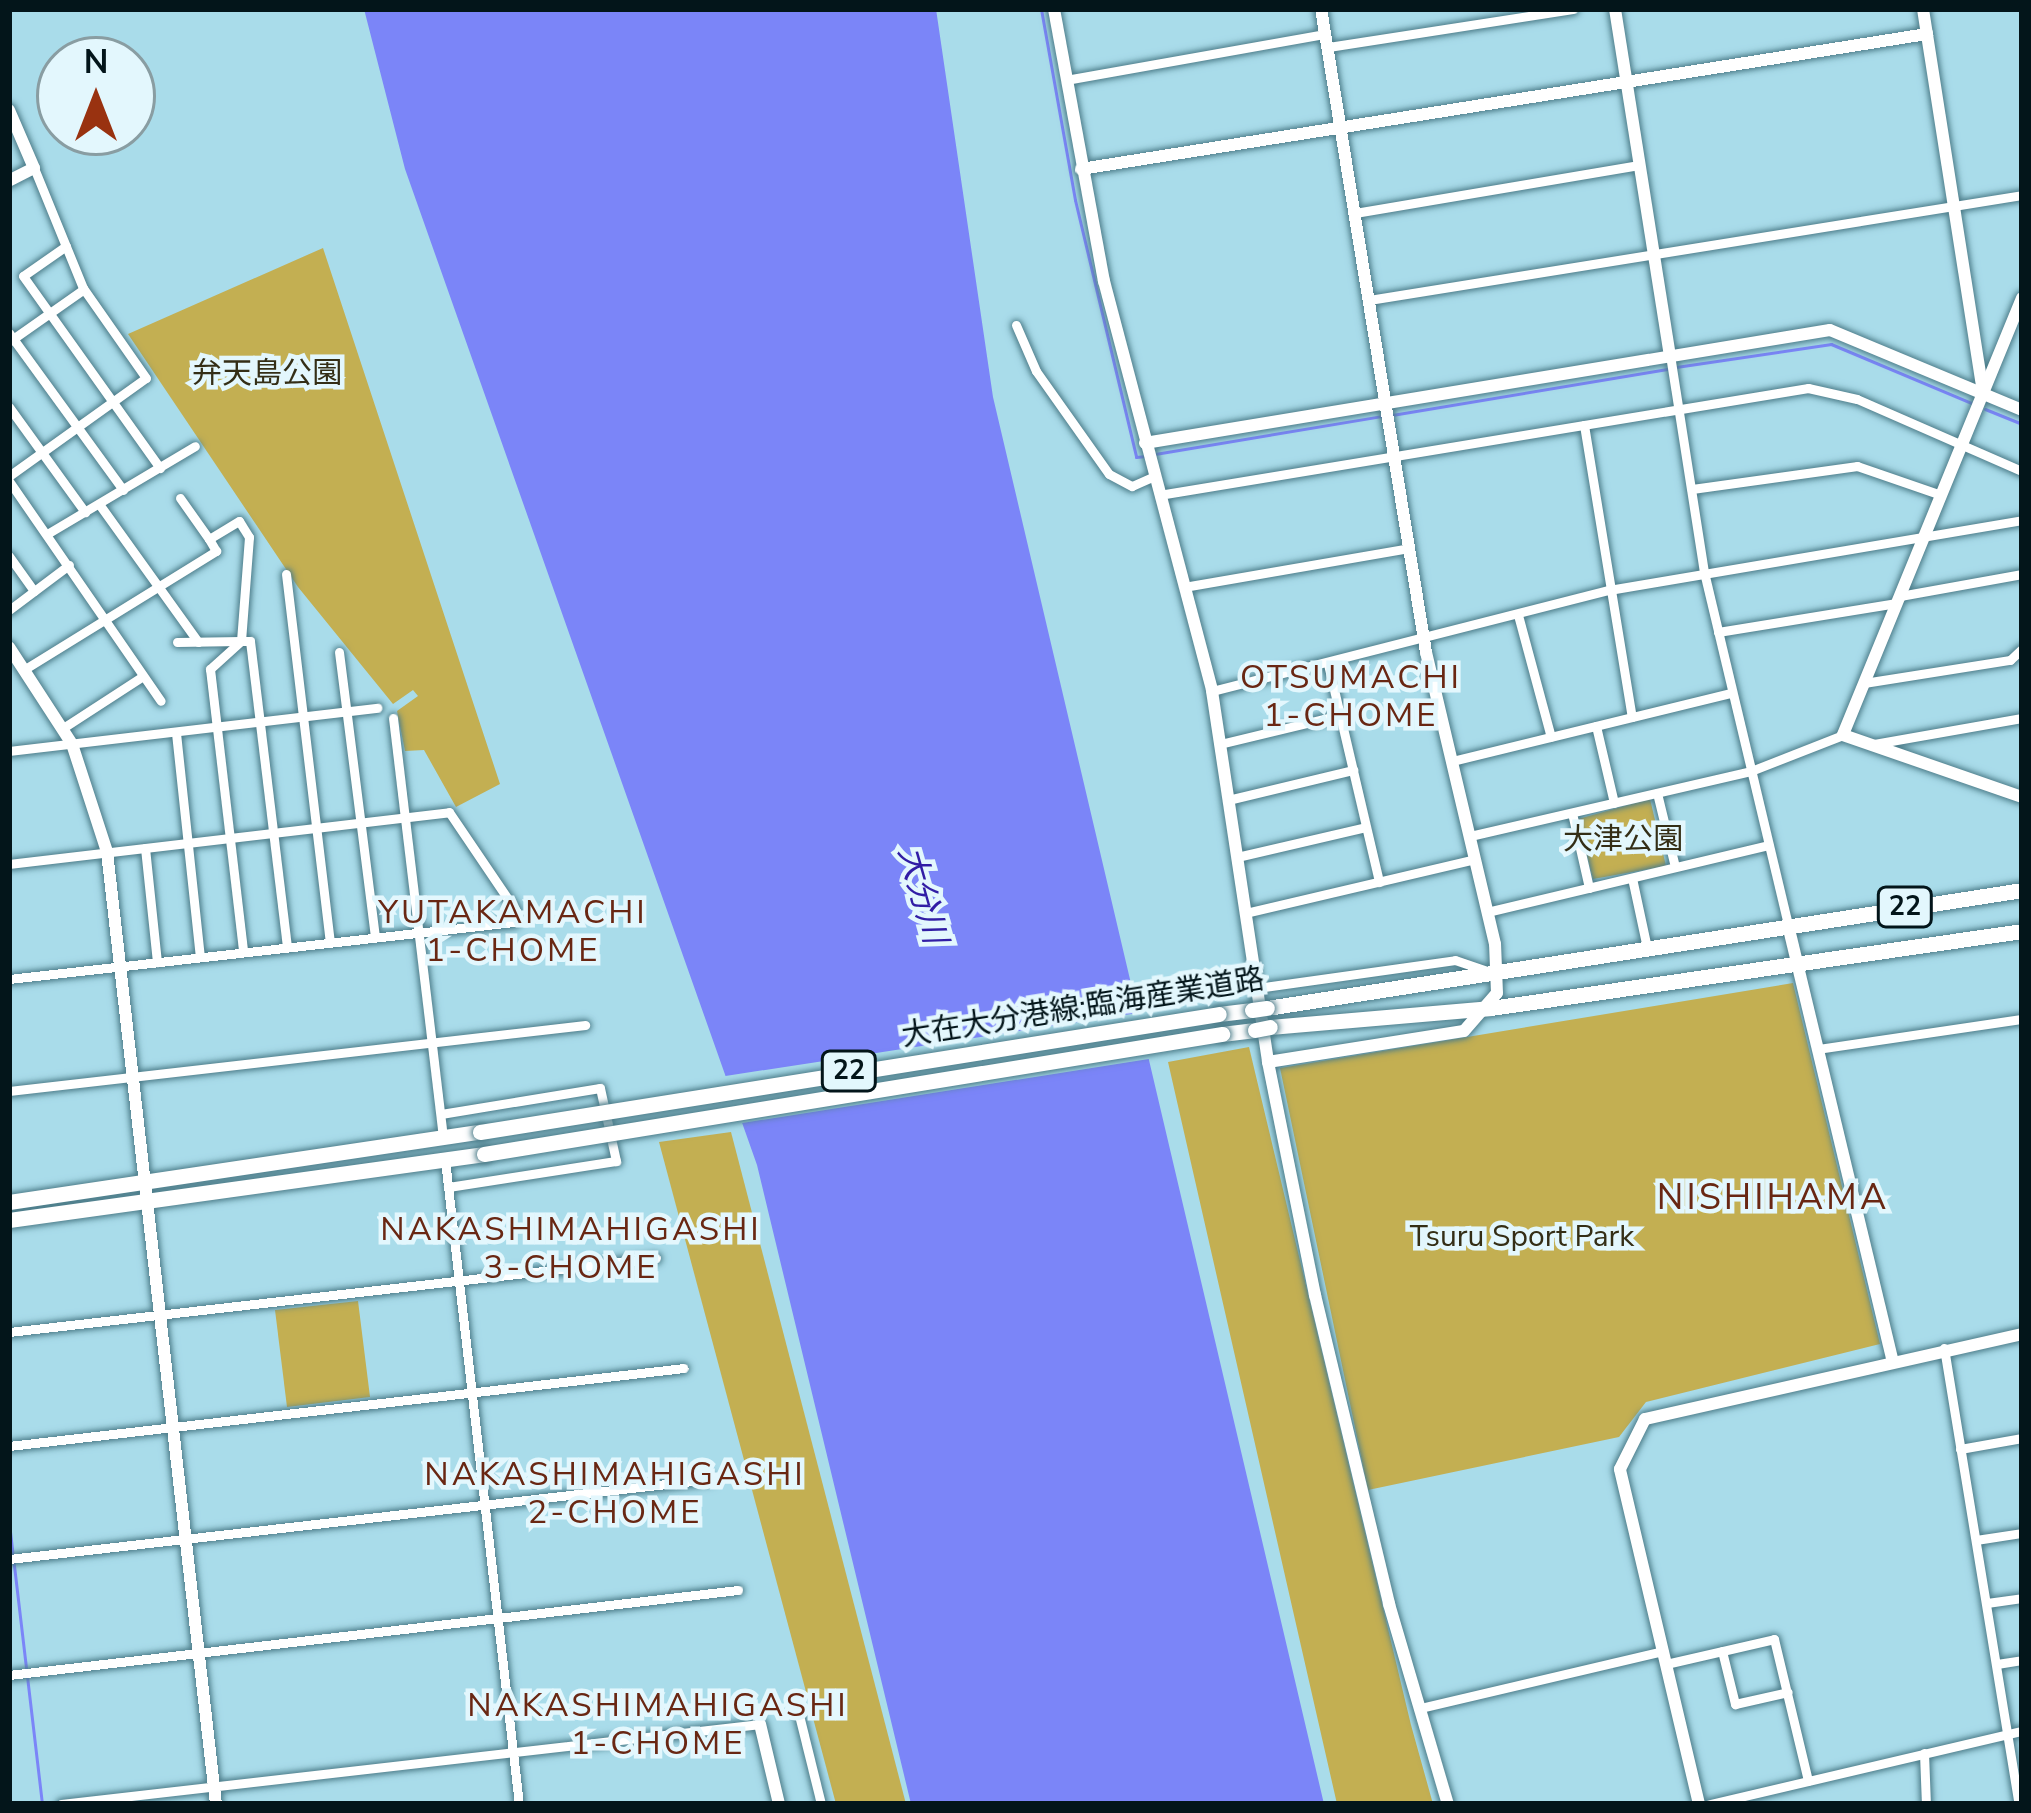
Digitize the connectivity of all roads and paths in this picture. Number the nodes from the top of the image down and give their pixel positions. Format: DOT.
graph roads {
  1 [pos="1054,9"];
  2 [pos="1321,9"];
  3 [pos="1573,9"];
  4 [pos="1615,9"];
  5 [pos="1923,9"];
  6 [pos="1927,34"];
  7 [pos="1326,41"];
  8 [pos="1066,80"];
  9 [pos="1627,82"];
  10 [pos="9,110"];
  11 [pos="1341,128"];
  12 [pos="1640,165"];
  13 [pos="34,168"];
  14 [pos="1081,169"];
  15 [pos="9,181"];
  16 [pos="2022,195"];
  17 [pos="1953,206"];
  18 [pos="1355,213"];
  19 [pos="66,246"];
  20 [pos="1654,254"];
  21 [pos="83,289"];
  22 [pos="2022,298"];
  23 [pos="1369,300"];
  24 [pos="49,313"];
  25 [pos="1016,325"];
  26 [pos="10,338"];
  27 [pos="1671,364"];
  28 [pos="113,401"];
  29 [pos="1979,401"];
  30 [pos="9,407"];
  31 [pos="1678,409"];
  32 [pos="2022,410"];
  33 [pos="1387,411"];
  34 [pos="1584,425"];
  35 [pos="78,428"];
  36 [pos="1961,445"];
  37 [pos="195,446"];
  38 [pos="42,453"];
  39 [pos="1394,456"];
  40 [pos="1149,457"];
  41 [pos="160,468"];
  42 [pos="2022,471"];
  43 [pos="9,479"];
  44 [pos="1692,488"];
  45 [pos="123,490"];
  46 [pos="1159,495"];
  47 [pos="1941,495"];
  48 [pos="180,498"];
  49 [pos="99,504"];
  50 [pos="85,512"];
  51 [pos="2022,520"];
  52 [pos="47,534"];
  53 [pos="1924,536"];
  54 [pos="209,539"];
  55 [pos="1409,548"];
  56 [pos="9,556"];
  57 [pos="69,566"];
  58 [pos="1704,572"];
  59 [pos="286,574"];
  60 [pos="2022,574"];
  61 [pos="157,585"];
  62 [pos="1184,587"];
  63 [pos="1610,590"];
  64 [pos="34,591"];
  65 [pos="1898,599"];
  66 [pos="9,610"];
  67 [pos="1518,615"];
  68 [pos="103,616"];
  69 [pos="1718,632"];
  70 [pos="241,641"];
  71 [pos="177,642"];
  72 [pos="198,642"];
  73 [pos="1425,642"];
  74 [pos="9,646"];
  75 [pos="2022,649"];
  76 [pos="339,652"];
  77 [pos="1328,664"];
  78 [pos="25,669"];
  79 [pos="143,676"];
  80 [pos="1864,683"];
  81 [pos="1212,691"];
  82 [pos="1732,693"];
  83 [pos="161,701"];
  84 [pos="376,708"];
  85 [pos="347,712"];
  86 [pos="1340,715"];
  87 [pos="1632,717"];
  88 [pos="304,718"];
  89 [pos="393,718"];
  90 [pos="2022,718"];
  91 [pos="260,723"];
  92 [pos="1597,726"];
  93 [pos="63,728"];
  94 [pos="217,728"];
  95 [pos="176,733"];
  96 [pos="1843,735"];
  97 [pos="1551,737"];
  98 [pos="1220,744"];
  99 [pos="72,745"];
  100 [pos="1869,745"];
  101 [pos="9,751"];
  102 [pos="1452,761"];
  103 [pos="1353,770"];
  104 [pos="1750,771"];
  105 [pos="1657,793"];
  106 [pos="2022,797"];
  107 [pos="1228,800"];
  108 [pos="1615,803"];
  109 [pos="1572,813"];
  110 [pos="405,817"];
  111 [pos="358,823"];
  112 [pos="316,827"];
  113 [pos="1366,827"];
  114 [pos="273,832"];
  115 [pos="1470,836"];
  116 [pos="230,838"];
  117 [pos="188,843"];
  118 [pos="1768,845"];
  119 [pos="145,848"];
  120 [pos="107,852"];
  121 [pos="1237,857"];
  122 [pos="1475,860"];
  123 [pos="9,864"];
  124 [pos="1675,867"];
  125 [pos="1632,878"];
  126 [pos="1379,882"];
  127 [pos="1589,887"];
  128 [pos="2022,890"];
  129 [pos="1487,912"];
  130 [pos="1245,913"];
  131 [pos="1788,925"];
  132 [pos="2022,931"];
  133 [pos="418,932"];
  134 [pos="375,937"];
  135 [pos="330,942"];
  136 [pos="287,947"];
  137 [pos="1647,948"];
  138 [pos="243,952"];
  139 [pos="200,957"];
  140 [pos="158,962"];
  141 [pos="1798,965"];
  142 [pos="120,966"];
  143 [pos="1497,976"];
  144 [pos="9,979"];
  145 [pos="1257,988"];
  146 [pos="1491,1008"];
  147 [pos="2022,1018"];
  148 [pos="585,1025"];
  149 [pos="432,1043"];
  150 [pos="1818,1049"];
  151 [pos="1268,1062"];
  152 [pos="134,1077"];
  153 [pos="9,1091"];
  154 [pos="441,1114"];
  155 [pos="443,1138"];
  156 [pos="445,1160"];
  157 [pos="146,1185"];
  158 [pos="448,1187"];
  159 [pos="9,1202"];
  160 [pos="146,1204"];
  161 [pos="9,1220"];
  162 [pos="656,1258"];
  163 [pos="458,1281"];
  164 [pos="159,1315"];
  165 [pos="9,1332"];
  166 [pos="2022,1334"];
  167 [pos="1944,1348"];
  168 [pos="1892,1358"];
  169 [pos="684,1368"];
  170 [pos="471,1393"];
  171 [pos="172,1427"];
  172 [pos="2022,1438"];
  173 [pos="9,1446"];
  174 [pos="1960,1449"];
  175 [pos="710,1479"];
  176 [pos="484,1505"];
  177 [pos="2022,1533"];
  178 [pos="185,1539"];
  179 [pos="1976,1540"];
  180 [pos="14,1559"];
  181 [pos="738,1590"];
  182 [pos="2022,1598"];
  183 [pos="1987,1603"];
  184 [pos="497,1618"];
  185 [pos="1722,1652"];
  186 [pos="198,1653"];
  187 [pos="1664,1658"];
  188 [pos="2022,1660"];
  189 [pos="1997,1664"];
  190 [pos="20,1673"];
  191 [pos="1788,1692"];
  192 [pos="1420,1708"];
  193 [pos="800,1715"];
  194 [pos="760,1724"];
  195 [pos="2022,1731"];
  196 [pos="2009,1733"];
  197 [pos="513,1752"];
  198 [pos="1924,1753"];
  199 [pos="1808,1781"];
  200 [pos="214,1787"];
  201 [pos="62,1804"];
  202 [pos="216,1804"];
  203 [pos="519,1804"];
  204 [pos="779,1804"];
  205 [pos="821,1804"];
  206 [pos="1448,1804"];
  207 [pos="1699,1804"];
  208 [pos="1710,1804"];
  209 [pos="1926,1804"];
  210 [pos="2020,1804"];
  1 -- 8 [label="street"];
  2 -- 7 [label="street"];
  3 -- 7 [label="street"];
  4 -- 9 [label="street"];
  5 -- 6 [label="street"];
  6 -- 9 [label="street"];
  6 -- 17 [label="street"];
  7 -- 8 [label="street"];
  7 -- 11 [label="street"];
  8 -- 14 [label="street"];
  9 -- 11 [label="street"];
  9 -- 12 [label="street"];
  10 -- 13 [label="street"];
  11 -- 14 [label="street"];
  11 -- 18 [label="street"];
  12 -- 18 [label="street"];
  12 -- 20 [label="street"];
  13 -- 15 [label="street"];
  13 -- 19 [label="street"];
  14 -- 40 [label="street"];
  16 -- 17 [label="street"];
  17 -- 20 [label="street"];
  17 -- 29 [label="street"];
  18 -- 23 [label="street"];
  19 -- 21 [label="street"];
  19 -- 24 [label="street"];
  20 -- 23 [label="street"];
  20 -- 27 [label="street"];
  21 -- 24 [label="street"];
  21 -- 28 [label="street"];
  22 -- 29 [label="street"];
  23 -- 33 [label="street"];
  24 -- 26 [label="street"];
  24 -- 28 [label="street"];
  25 -- 40 [label="street"];
  26 -- 35 [label="street"];
  27 -- 29 [label="street"];
  27 -- 31 [label="street"];
  27 -- 33 [label="street"];
  28 -- 35 [label="street"];
  28 -- 41 [label="street"];
  29 -- 32 [label="street"];
  29 -- 36 [label="street"];
  30 -- 38 [label="street"];
  31 -- 34 [label="street"];
  31 -- 36 [label="street"];
  31 -- 44 [label="street"];
  33 -- 39 [label="street"];
  33 -- 40 [label="street"];
  34 -- 39 [label="street"];
  34 -- 63 [label="street"];
  35 -- 38 [label="street"];
  35 -- 45 [label="street"];
  36 -- 42 [label="street"];
  36 -- 47 [label="street"];
  37 -- 41 [label="street"];
  38 -- 43 [label="street"];
  38 -- 50 [label="street"];
  39 -- 46 [label="street"];
  39 -- 55 [label="street"];
  40 -- 46 [label="street"];
  41 -- 45 [label="street"];
  43 -- 52 [label="street"];
  44 -- 47 [label="street"];
  44 -- 58 [label="street"];
  45 -- 49 [label="street"];
  46 -- 62 [label="street"];
  47 -- 53 [label="street"];
  48 -- 54 [label="street"];
  49 -- 50 [label="street"];
  49 -- 61 [label="street"];
  50 -- 52 [label="street"];
  51 -- 53 [label="street"];
  52 -- 57 [label="street"];
  53 -- 58 [label="street"];
  53 -- 65 [label="street"];
  54 -- 61 [label="street"];
  54 -- 70 [label="street"];
  55 -- 62 [label="street"];
  55 -- 73 [label="street"];
  56 -- 64 [label="street"];
  57 -- 64 [label="street"];
  57 -- 68 [label="street"];
  58 -- 63 [label="street"];
  58 -- 69 [label="street"];
  59 -- 88 [label="street"];
  60 -- 65 [label="street"];
  61 -- 68 [label="street"];
  61 -- 72 [label="street"];
  62 -- 81 [label="street"];
  63 -- 67 [label="street"];
  63 -- 87 [label="street"];
  64 -- 66 [label="street"];
  65 -- 69 [label="street"];
  65 -- 80 [label="street"];
  67 -- 73 [label="street"];
  67 -- 97 [label="street"];
  68 -- 78 [label="street"];
  68 -- 79 [label="street"];
  69 -- 82 [label="street"];
  70 -- 72 [label="street"];
  70 -- 91 [label="street"];
  70 -- 94 [label="street"];
  71 -- 72 [label="street"];
  73 -- 77 [label="street"];
  73 -- 102 [label="street"];
  74 -- 78 [label="street"];
  75 -- 80 [label="street"];
  76 -- 85 [label="street"];
  77 -- 81 [label="street"];
  77 -- 86 [label="street"];
  78 -- 93 [label="street"];
  79 -- 83 [label="street"];
  79 -- 93 [label="street"];
  80 -- 96 [label="street"];
  81 -- 98 [label="street"];
  82 -- 87 [label="street"];
  82 -- 104 [label="street"];
  84 -- 85 [label="street"];
  85 -- 88 [label="street"];
  85 -- 111 [label="street"];
  86 -- 98 [label="street"];
  86 -- 103 [label="street"];
  87 -- 92 [label="street"];
  88 -- 91 [label="street"];
  88 -- 112 [label="street"];
  89 -- 110 [label="street"];
  90 -- 100 [label="street"];
  91 -- 94 [label="street"];
  91 -- 114 [label="street"];
  92 -- 97 [label="street"];
  92 -- 108 [label="street"];
  93 -- 99 [label="street"];
  94 -- 95 [label="street"];
  94 -- 116 [label="street"];
  95 -- 99 [label="street"];
  95 -- 117 [label="street"];
  96 -- 100 [label="street"];
  96 -- 104 [label="street"];
  97 -- 102 [label="street"];
  98 -- 107 [label="street"];
  99 -- 101 [label="street"];
  99 -- 120 [label="street"];
  100 -- 106 [label="street"];
  102 -- 115 [label="street"];
  103 -- 107 [label="street"];
  103 -- 113 [label="street"];
  104 -- 105 [label="street"];
  104 -- 118 [label="street"];
  105 -- 108 [label="street"];
  105 -- 124 [label="street"];
  107 -- 121 [label="street"];
  108 -- 109 [label="street"];
  109 -- 115 [label="street"];
  109 -- 127 [label="street"];
  110 -- 111 [label="street"];
  110 -- 133 [label="street"];
  110 -- 133 [label="street"];
  111 -- 112 [label="street"];
  111 -- 134 [label="street"];
  112 -- 114 [label="street"];
  112 -- 135 [label="street"];
  113 -- 121 [label="street"];
  113 -- 126 [label="street"];
  114 -- 116 [label="street"];
  114 -- 136 [label="street"];
  115 -- 122 [label="street"];
  116 -- 117 [label="street"];
  116 -- 138 [label="street"];
  117 -- 119 [label="street"];
  117 -- 139 [label="street"];
  118 -- 124 [label="street"];
  118 -- 131 [label="street"];
  119 -- 120 [label="street"];
  119 -- 140 [label="street"];
  120 -- 123 [label="street"];
  120 -- 142 [label="street"];
  121 -- 130 [label="street"];
  122 -- 126 [label="street"];
  122 -- 129 [label="street"];
  124 -- 125 [label="street"];
  125 -- 127 [label="street"];
  125 -- 137 [label="street"];
  126 -- 130 [label="street"];
  127 -- 129 [label="street"];
  128 -- 131 [label="main road, 大在大分港線;臨海産業道路 / 22"];
  129 -- 143 [label="street"];
  130 -- 145 [label="street"];
  131 -- 137 [label="main road, 大在大分港線;臨海産業道路 / 22"];
  131 -- 141 [label="street"];
  132 -- 141 [label="main road, 大在大分港線;臨海産業道路 / 22"];
  133 -- 134 [label="street"];
  133 -- 149 [label="street"];
  134 -- 135 [label="street"];
  135 -- 136 [label="street"];
  136 -- 138 [label="street"];
  137 -- 143 [label="main road, 大在大分港線;臨海産業道路 / 22"];
  138 -- 139 [label="street"];
  139 -- 140 [label="street"];
  140 -- 142 [label="street"];
  141 -- 146 [label="main road, 大在大分港線;臨海産業道路 / 22"];
  141 -- 150 [label="street"];
  142 -- 144 [label="street"];
  142 -- 152 [label="street"];
  143 -- 145 [label="street"];
  143 -- 146 [label="street"];
  143 -- 155 [label="main road, 大在大分港線;臨海産業道路 / 22, bridge"];
  145 -- 151 [label="street"];
  146 -- 151 [label="street"];
  146 -- 156 [label="main road, 大在大分港線;臨海産業道路 / 22, bridge"];
  147 -- 150 [label="street"];
  148 -- 149 [label="street"];
  149 -- 152 [label="street"];
  149 -- 154 [label="street"];
  150 -- 168 [label="street"];
  151 -- 192 [label="street"];
  152 -- 153 [label="street"];
  152 -- 157 [label="street"];
  154 -- 155 [label="street"];
  154 -- 158 [label="street"];
  155 -- 157 [label="main road, 大在大分港線;臨海産業道路 / 22"];
  156 -- 158 [label="street"];
  156 -- 160 [label="main road, 大在大分港線;臨海産業道路 / 22"];
  157 -- 159 [label="main road, 大在大分港線;臨海産業道路 / 22"];
  157 -- 160 [label="street"];
  158 -- 163 [label="street"];
  160 -- 161 [label="main road, 大在大分港線;臨海産業道路 / 22"];
  160 -- 164 [label="street"];
  162 -- 163 [label="street"];
  163 -- 164 [label="street"];
  163 -- 170 [label="street"];
  164 -- 165 [label="street"];
  164 -- 171 [label="street"];
  166 -- 167 [label="street"];
  167 -- 168 [label="street"];
  167 -- 174 [label="street"];
  168 -- 187 [label="street"];
  169 -- 170 [label="street"];
  170 -- 171 [label="street"];
  170 -- 176 [label="street"];
  171 -- 173 [label="street"];
  171 -- 178 [label="street"];
  172 -- 174 [label="street"];
  174 -- 179 [label="street"];
  175 -- 176 [label="street"];
  176 -- 178 [label="street"];
  176 -- 184 [label="street"];
  177 -- 179 [label="street"];
  178 -- 180 [label="street"];
  178 -- 186 [label="street"];
  179 -- 183 [label="street"];
  181 -- 184 [label="street"];
  182 -- 183 [label="street"];
  183 -- 189 [label="street"];
  184 -- 186 [label="street"];
  184 -- 197 [label="street"];
  185 -- 187 [label="street"];
  185 -- 191 [label="street"];
  185 -- 191 [label="street"];
  186 -- 190 [label="street"];
  186 -- 200 [label="street"];
  187 -- 192 [label="street"];
  187 -- 207 [label="street"];
  188 -- 189 [label="street"];
  189 -- 196 [label="street"];
  191 -- 199 [label="street"];
  192 -- 206 [label="street"];
  193 -- 205 [label="street"];
  194 -- 197 [label="street"];
  194 -- 204 [label="street"];
  195 -- 196 [label="street"];
  196 -- 198 [label="street"];
  196 -- 210 [label="street"];
  197 -- 200 [label="street"];
  197 -- 203 [label="street"];
  198 -- 199 [label="street"];
  198 -- 209 [label="street"];
  199 -- 208 [label="street"];
  200 -- 201 [label="street"];
  200 -- 202 [label="street"];
}
